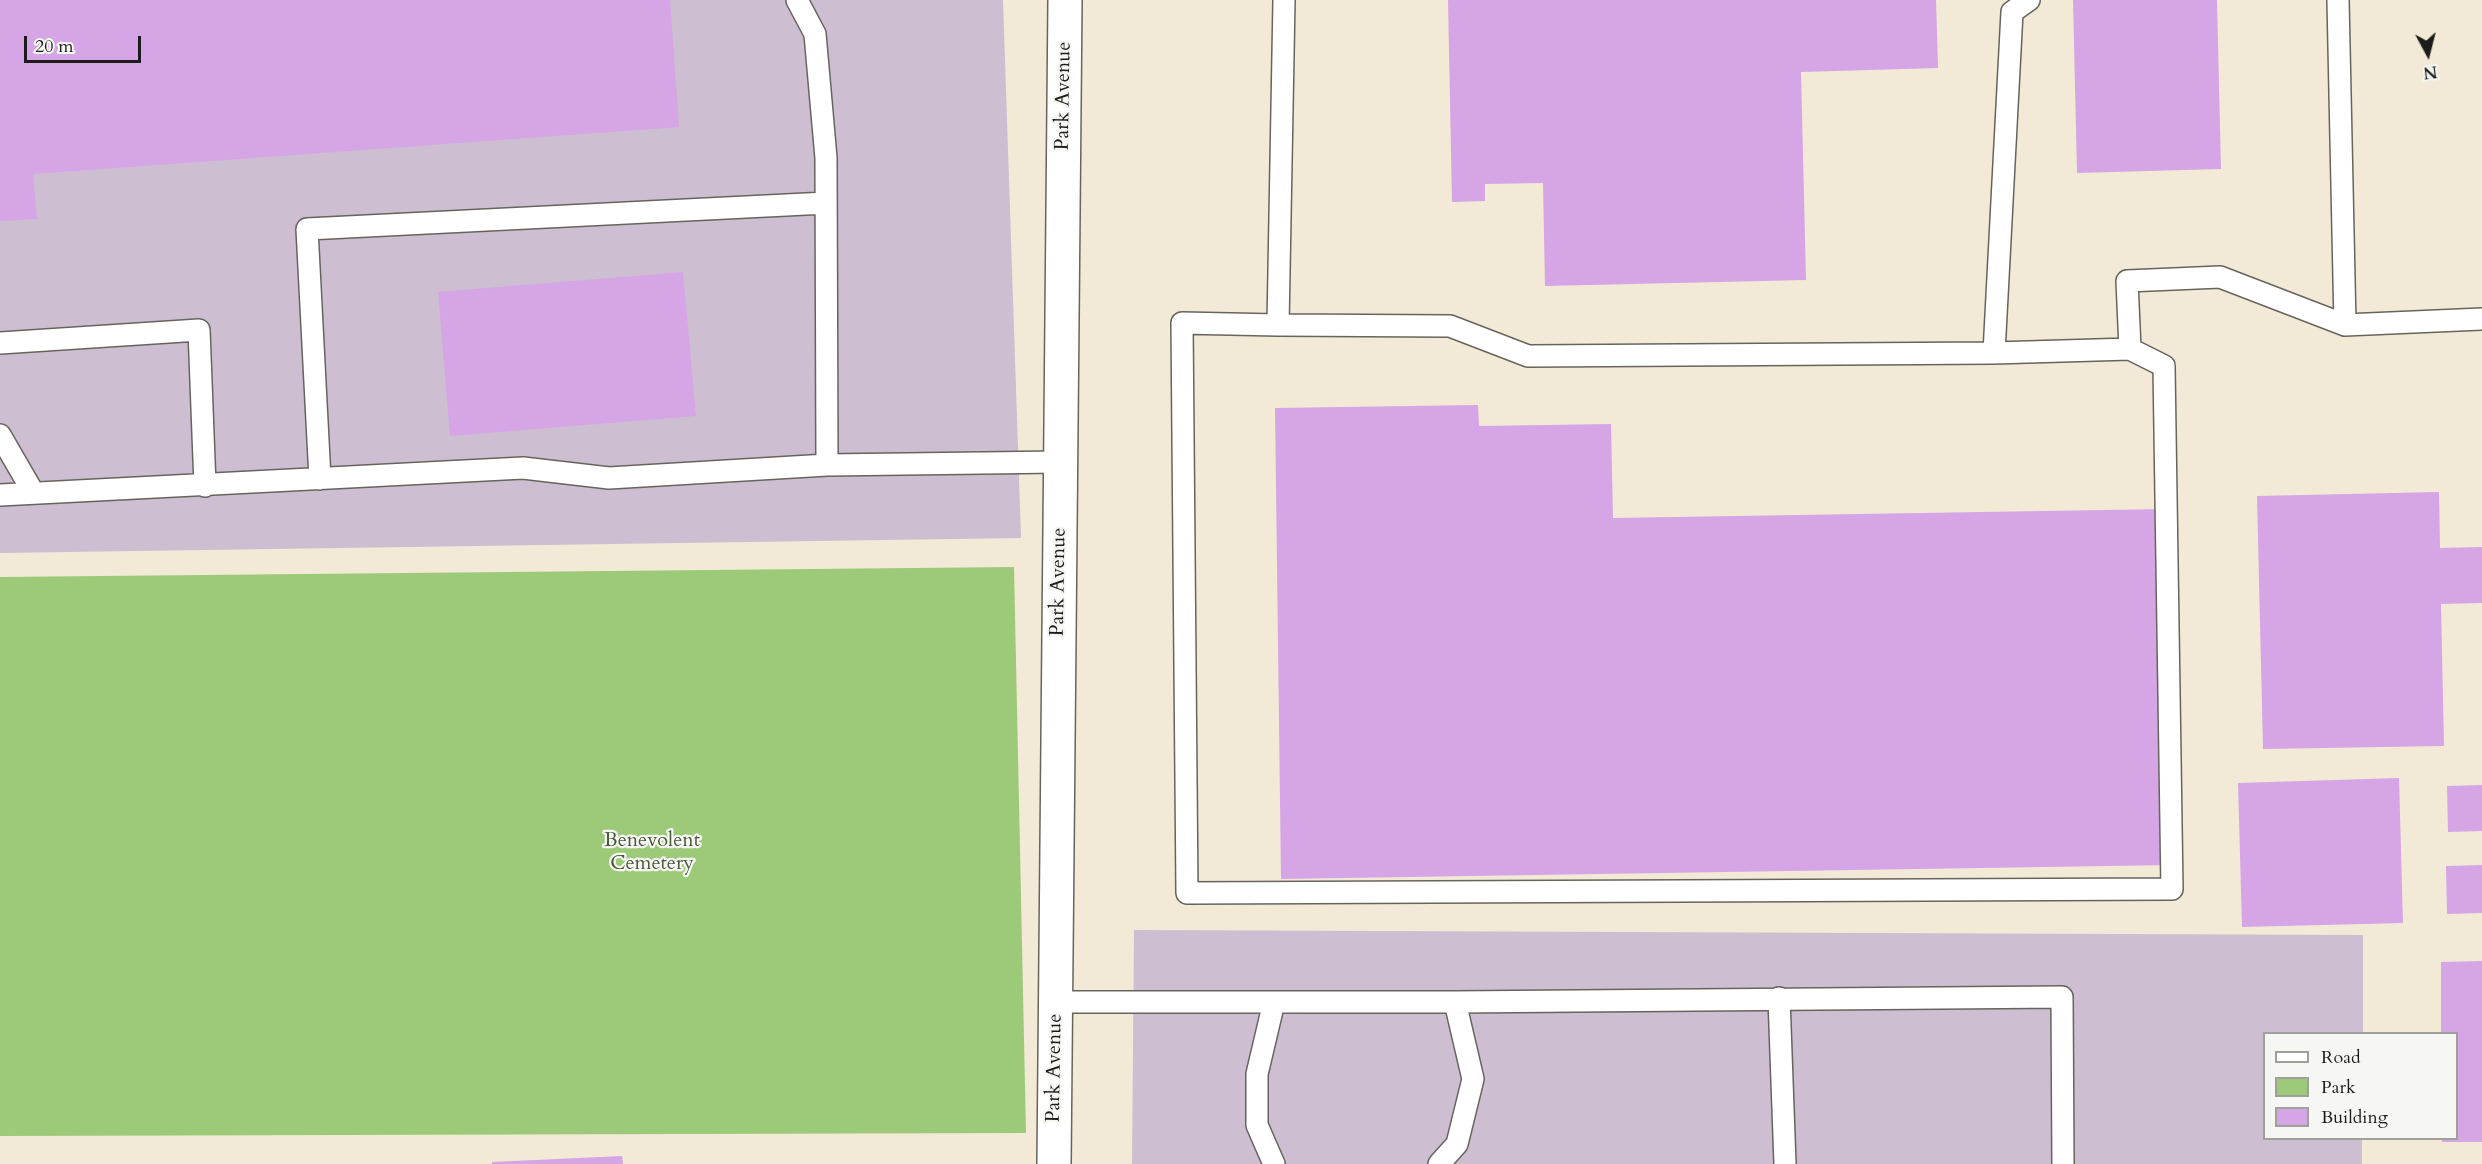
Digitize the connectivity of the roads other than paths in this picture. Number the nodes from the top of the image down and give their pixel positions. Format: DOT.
graph roads {
  1 [pos="797,0"];
  2 [pos="1065,0"];
  3 [pos="1284,0"];
  4 [pos="2029,0"];
  5 [pos="2338,0"];
  6 [pos="826,203"];
  7 [pos="2482,319"];
  8 [pos="1278,325"];
  9 [pos="2345,325"];
  10 [pos="0,343"];
  11 [pos="2130,349"];
  12 [pos="1994,353"];
  13 [pos="0,435"];
  14 [pos="1060,462"];
  15 [pos="827,465"];
  16 [pos="320,479"];
  17 [pos="205,486"];
  18 [pos="33,492"];
  19 [pos="0,495"];
  20 [pos="1779,998"];
  21 [pos="1055,1002"];
  22 [pos="1274,1002"];
  23 [pos="1455,1002"];
  24 [pos="1054,1164"];
  25 [pos="1274,1164"];
  26 [pos="1439,1164"];
  27 [pos="1785,1164"];
  28 [pos="2062,1164"];
  1 -- 6 [label="lane"];
  2 -- 14 [label="street, Park Avenue"];
  3 -- 8 [label="lane"];
  4 -- 12 [label="lane"];
  5 -- 9 [label="lane"];
  6 -- 15 [label="lane"];
  6 -- 16 [label="lane"];
  7 -- 9 [label="lane"];
  8 -- 11 [label="lane"];
  8 -- 12 [label="lane"];
  9 -- 11 [label="lane"];
  10 -- 17 [label="lane"];
  11 -- 12 [label="lane"];
  13 -- 18 [label="lane"];
  14 -- 15 [label="lane"];
  14 -- 21 [label="street, Park Avenue"];
  15 -- 16 [label="lane"];
  16 -- 17 [label="lane"];
  17 -- 18 [label="lane"];
  18 -- 19 [label="lane"];
  20 -- 23 [label="lane"];
  20 -- 27 [label="lane"];
  20 -- 28 [label="lane"];
  21 -- 22 [label="lane"];
  21 -- 24 [label="street, Park Avenue"];
  22 -- 23 [label="lane"];
  22 -- 25 [label="lane"];
  23 -- 26 [label="lane"];
}
